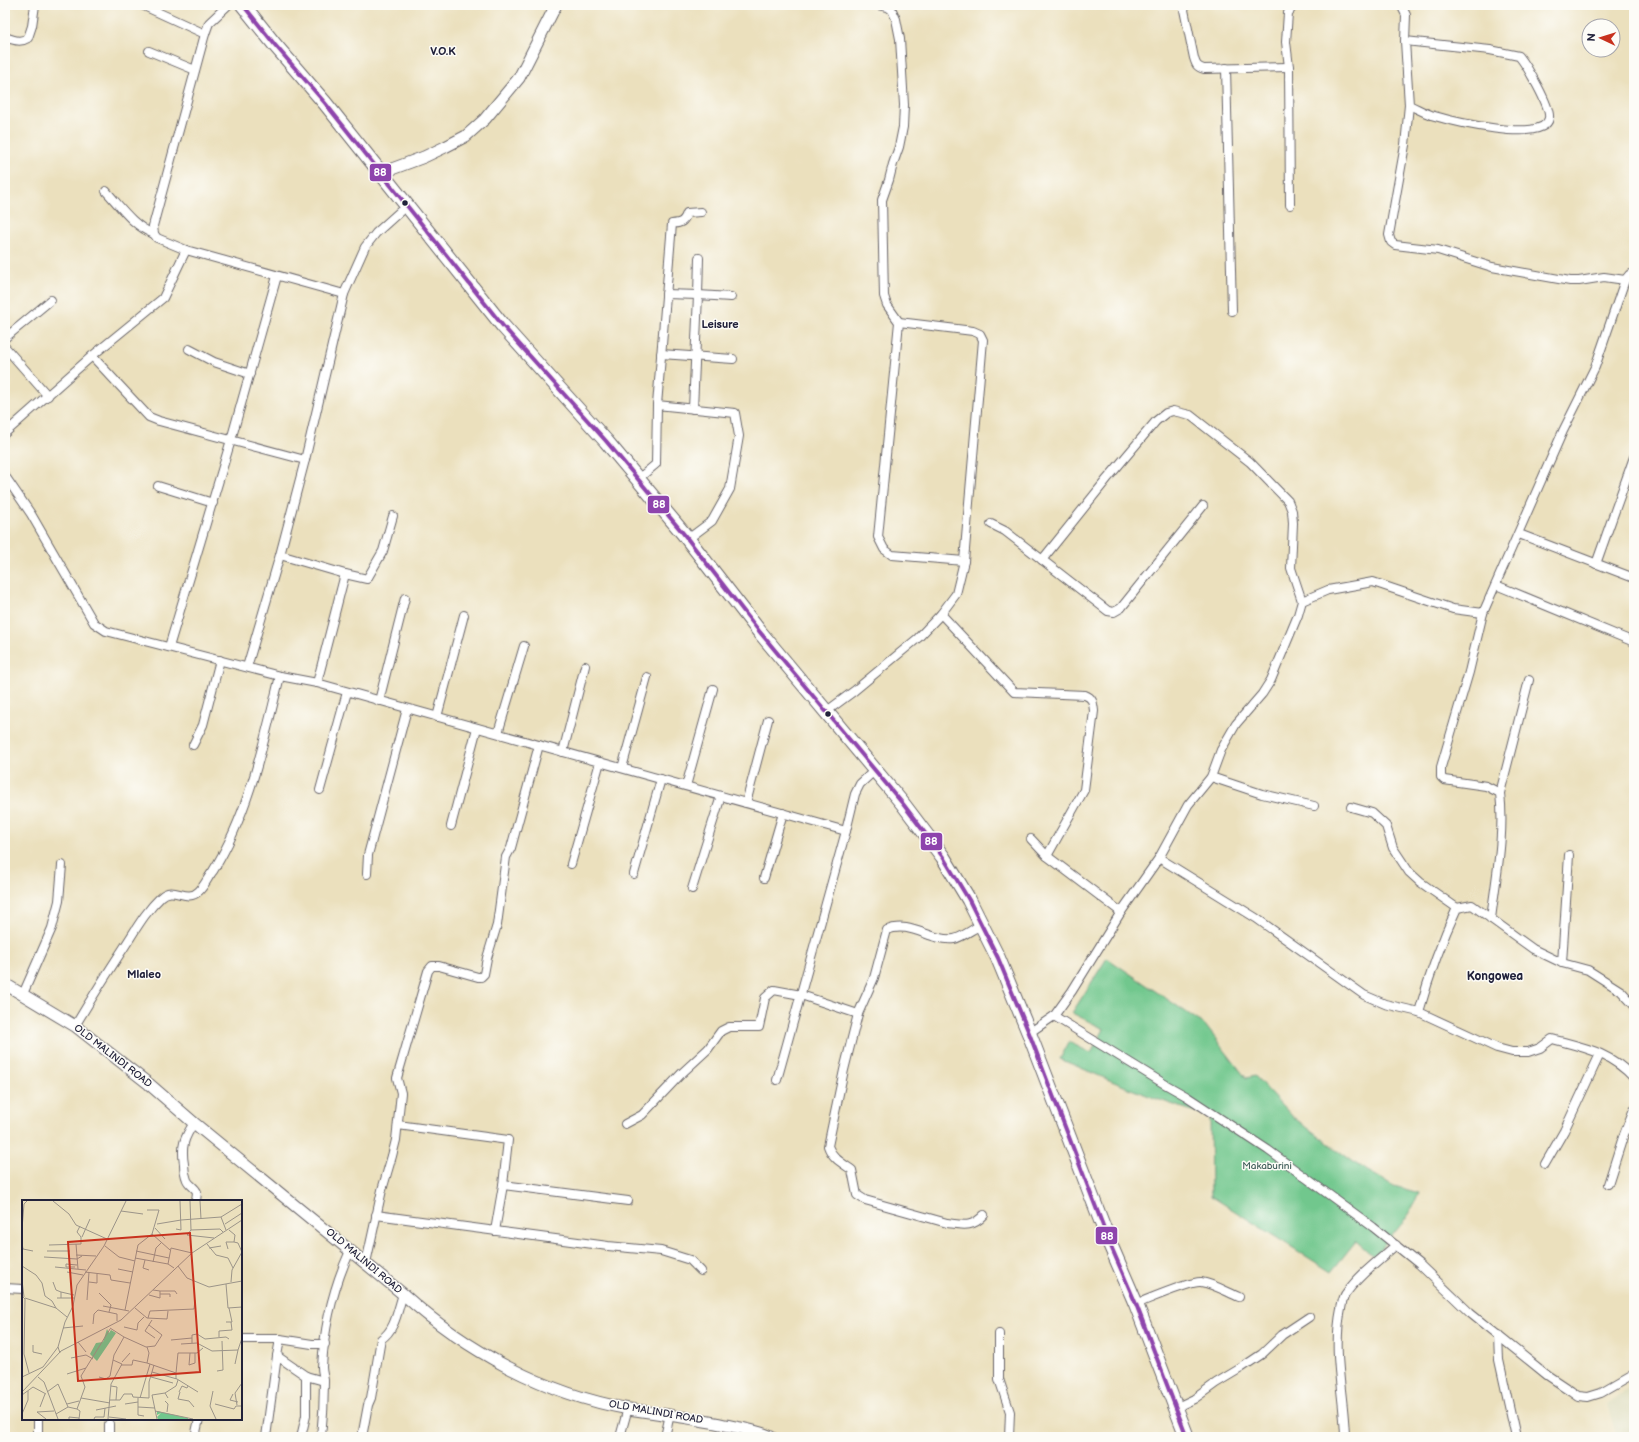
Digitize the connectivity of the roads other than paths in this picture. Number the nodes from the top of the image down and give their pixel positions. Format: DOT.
graph roads {
  1 [pos="35,5"];
  2 [pos="142,5"];
  3 [pos="228,5"];
  4 [pos="243,5"];
  5 [pos="556,5"];
  6 [pos="878,5"];
  7 [pos="1183,5"];
  8 [pos="1294,5"];
  9 [pos="1402,5"];
  10 [pos="205,34"];
  11 [pos="5,38"];
  12 [pos="1405,41"];
  13 [pos="149,51"];
  14 [pos="1289,67"];
  15 [pos="1226,68"];
  16 [pos="195,70"];
  17 [pos="1409,105"];
  18 [pos="381,173"];
  19 [pos="106,191"];
  20 [pos="1290,205"];
  21 [pos="406,206"];
  22 [pos="701,212"];
  23 [pos="154,234"];
  24 [pos="186,250"];
  25 [pos="699,258"];
  26 [pos="1634,273"];
  27 [pos="277,276"];
  28 [pos="1625,280"];
  29 [pos="344,294"];
  30 [pos="666,294"];
  31 [pos="698,295"];
  32 [pos="731,297"];
  33 [pos="51,300"];
  34 [pos="1232,311"];
  35 [pos="899,322"];
  36 [pos="5,338"];
  37 [pos="5,347"];
  38 [pos="189,349"];
  39 [pos="661,354"];
  40 [pos="92,356"];
  41 [pos="696,357"];
  42 [pos="732,359"];
  43 [pos="250,374"];
  44 [pos="48,396"];
  45 [pos="657,405"];
  46 [pos="693,409"];
  47 [pos="5,433"];
  48 [pos="231,440"];
  49 [pos="1634,457"];
  50 [pos="305,460"];
  51 [pos="5,476"];
  52 [pos="638,479"];
  53 [pos="158,486"];
  54 [pos="213,502"];
  55 [pos="1203,506"];
  56 [pos="393,516"];
  57 [pos="991,524"];
  58 [pos="1519,534"];
  59 [pos="688,539"];
  60 [pos="280,554"];
  61 [pos="1042,560"];
  62 [pos="964,561"];
  63 [pos="1596,564"];
  64 [pos="345,574"];
  65 [pos="1634,578"];
  66 [pos="1496,585"];
  67 [pos="405,598"];
  68 [pos="1302,601"];
  69 [pos="1483,613"];
  70 [pos="941,614"];
  71 [pos="464,615"];
  72 [pos="1634,642"];
  73 [pos="524,646"];
  74 [pos="169,647"];
  75 [pos="220,660"];
  76 [pos="586,666"];
  77 [pos="247,667"];
  78 [pos="280,676"];
  79 [pos="647,677"];
  80 [pos="1529,680"];
  81 [pos="317,683"];
  82 [pos="714,689"];
  83 [pos="347,692"];
  84 [pos="379,701"];
  85 [pos="407,709"];
  86 [pos="826,711"];
  87 [pos="438,717"];
  88 [pos="768,720"];
  89 [pos="477,728"];
  90 [pos="498,733"];
  91 [pos="192,745"];
  92 [pos="538,745"];
  93 [pos="562,752"];
  94 [pos="600,762"];
  95 [pos="622,768"];
  96 [pos="875,770"];
  97 [pos="1211,777"];
  98 [pos="660,779"];
  99 [pos="686,786"];
  100 [pos="320,790"];
  101 [pos="1500,793"];
  102 [pos="721,796"];
  103 [pos="746,803"];
  104 [pos="1314,806"];
  105 [pos="1351,807"];
  106 [pos="783,813"];
  107 [pos="451,826"];
  108 [pos="846,831"];
  109 [pos="1031,839"];
  110 [pos="1570,855"];
  111 [pos="1047,856"];
  112 [pos="1159,858"];
  113 [pos="571,864"];
  114 [pos="62,865"];
  115 [pos="367,874"];
  116 [pos="634,874"];
  117 [pos="764,878"];
  118 [pos="692,889"];
  119 [pos="1457,908"];
  120 [pos="1121,912"];
  121 [pos="1491,919"];
  122 [pos="981,925"];
  123 [pos="1562,963"];
  124 [pos="5,984"];
  125 [pos="23,994"];
  126 [pos="801,995"];
  127 [pos="1634,1005"];
  128 [pos="1419,1012"];
  129 [pos="858,1014"];
  130 [pos="1054,1016"];
  131 [pos="75,1026"];
  132 [pos="1029,1033"];
  133 [pos="1600,1054"];
  134 [pos="1634,1078"];
  135 [pos="777,1080"];
  136 [pos="1634,1109"];
  137 [pos="194,1123"];
  138 [pos="624,1124"];
  139 [pos="398,1125"];
  140 [pos="1545,1164"];
  141 [pos="1608,1184"];
  142 [pos="503,1185"];
  143 [pos="196,1200"];
  144 [pos="628,1201"];
  145 [pos="376,1215"];
  146 [pos="984,1215"];
  147 [pos="495,1231"];
  148 [pos="1396,1245"];
  149 [pos="350,1251"];
  150 [pos="366,1263"];
  151 [pos="701,1271"];
  152 [pos="5,1288"];
  153 [pos="22,1289"];
  154 [pos="403,1294"];
  155 [pos="1239,1297"];
  156 [pos="1136,1304"];
  157 [pos="1309,1317"];
  158 [pos="999,1334"];
  159 [pos="1498,1335"];
  160 [pos="242,1339"];
  161 [pos="280,1339"];
  162 [pos="325,1344"];
  163 [pos="277,1356"];
  164 [pos="1634,1374"];
  165 [pos="306,1376"];
  166 [pos="324,1381"];
  167 [pos="628,1408"];
  168 [pos="1176,1408"];
  169 [pos="670,1414"];
  170 [pos="38,1420"];
  171 [pos="199,1420"];
  172 [pos="109,1424"];
  173 [pos="38,1437"];
  174 [pos="109,1437"];
  175 [pos="195,1437"];
  176 [pos="266,1437"];
  177 [pos="301,1437"];
  178 [pos="321,1437"];
  179 [pos="362,1437"];
  180 [pos="620,1437"];
  181 [pos="665,1437"];
  182 [pos="771,1437"];
  183 [pos="1009,1437"];
  184 [pos="1187,1437"];
  185 [pos="1345,1437"];
  186 [pos="1516,1437"];
  1 -- 11 [label="street"];
  2 -- 10 [label="street"];
  3 -- 10 [label="street"];
  4 -- 18 [label="highway"];
  5 -- 18 [label="main road"];
  6 -- 35 [label="street"];
  7 -- 15 [label="street"];
  8 -- 14 [label="street"];
  9 -- 12 [label="street"];
  10 -- 16 [label="street"];
  12 -- 17 [label="street"];
  12 -- 17 [label="street"];
  13 -- 16 [label="street"];
  14 -- 15 [label="street"];
  14 -- 20 [label="street"];
  15 -- 34 [label="street"];
  16 -- 23 [label="street"];
  17 -- 28 [label="street"];
  18 -- 21 [label="highway"];
  19 -- 23 [label="street"];
  21 -- 29 [label="street"];
  21 -- 52 [label="highway"];
  22 -- 30 [label="street"];
  23 -- 24 [label="street"];
  24 -- 27 [label="street"];
  24 -- 40 [label="street"];
  25 -- 31 [label="street"];
  26 -- 28 [label="street"];
  27 -- 29 [label="street"];
  27 -- 43 [label="street"];
  28 -- 58 [label="street"];
  29 -- 50 [label="street"];
  30 -- 31 [label="street"];
  30 -- 39 [label="street"];
  31 -- 32 [label="street"];
  31 -- 41 [label="street"];
  33 -- 36 [label="street"];
  35 -- 62 [label="street"];
  35 -- 62 [label="street"];
  37 -- 44 [label="street"];
  38 -- 43 [label="street"];
  39 -- 41 [label="street"];
  39 -- 45 [label="street"];
  40 -- 44 [label="street"];
  40 -- 48 [label="street"];
  41 -- 42 [label="street"];
  41 -- 46 [label="street"];
  43 -- 48 [label="street"];
  44 -- 47 [label="street"];
  45 -- 46 [label="street"];
  45 -- 52 [label="street"];
  46 -- 59 [label="street"];
  48 -- 50 [label="street"];
  48 -- 54 [label="street"];
  49 -- 63 [label="street"];
  50 -- 60 [label="street"];
  51 -- 74 [label="street"];
  52 -- 59 [label="highway"];
  53 -- 54 [label="street"];
  54 -- 74 [label="street"];
  55 -- 61 [label="street"];
  56 -- 64 [label="street"];
  57 -- 61 [label="street"];
  58 -- 63 [label="street"];
  58 -- 66 [label="street"];
  59 -- 86 [label="highway"];
  60 -- 64 [label="street"];
  60 -- 77 [label="street"];
  61 -- 68 [label="street"];
  62 -- 70 [label="street"];
  63 -- 65 [label="street"];
  64 -- 81 [label="street"];
  66 -- 69 [label="street"];
  66 -- 72 [label="street"];
  67 -- 84 [label="street"];
  68 -- 69 [label="street"];
  68 -- 97 [label="street"];
  69 -- 101 [label="street"];
  70 -- 86 [label="street"];
  70 -- 111 [label="street"];
  71 -- 87 [label="street"];
  73 -- 90 [label="street"];
  74 -- 75 [label="street"];
  75 -- 77 [label="street"];
  75 -- 91 [label="street"];
  76 -- 93 [label="street"];
  77 -- 78 [label="street"];
  78 -- 81 [label="street"];
  78 -- 131 [label="street"];
  79 -- 95 [label="street"];
  80 -- 101 [label="street"];
  81 -- 83 [label="street"];
  82 -- 99 [label="street"];
  83 -- 84 [label="street"];
  83 -- 100 [label="street"];
  84 -- 85 [label="street"];
  85 -- 87 [label="street"];
  85 -- 115 [label="street"];
  86 -- 96 [label="highway"];
  87 -- 89 [label="street"];
  88 -- 103 [label="street"];
  89 -- 90 [label="street"];
  89 -- 107 [label="street"];
  90 -- 92 [label="street"];
  92 -- 93 [label="street"];
  92 -- 139 [label="street"];
  93 -- 94 [label="street"];
  94 -- 95 [label="street"];
  94 -- 113 [label="street"];
  95 -- 98 [label="street"];
  96 -- 108 [label="street"];
  96 -- 122 [label="highway"];
  97 -- 104 [label="street"];
  97 -- 112 [label="street"];
  98 -- 99 [label="street"];
  98 -- 116 [label="street"];
  99 -- 102 [label="street"];
  101 -- 121 [label="street"];
  102 -- 103 [label="street"];
  102 -- 118 [label="street"];
  103 -- 106 [label="street"];
  105 -- 119 [label="street"];
  106 -- 108 [label="street"];
  106 -- 117 [label="street"];
  108 -- 126 [label="street"];
  109 -- 111 [label="street"];
  110 -- 123 [label="street"];
  111 -- 120 [label="street"];
  112 -- 120 [label="street"];
  112 -- 128 [label="street"];
  114 -- 125 [label="street"];
  119 -- 121 [label="street"];
  119 -- 128 [label="street"];
  120 -- 130 [label="street"];
  121 -- 123 [label="street"];
  122 -- 129 [label="street"];
  122 -- 132 [label="highway"];
  123 -- 127 [label="street"];
  124 -- 125 [label="main road, OLD MALINDI ROAD"];
  125 -- 131 [label="main road, OLD MALINDI ROAD"];
  126 -- 129 [label="street"];
  126 -- 135 [label="street"];
  126 -- 138 [label="street"];
  128 -- 133 [label="street"];
  129 -- 146 [label="street"];
  130 -- 132 [label="street"];
  130 -- 148 [label="street"];
  131 -- 137 [label="main road, OLD MALINDI ROAD"];
  132 -- 156 [label="highway"];
  133 -- 134 [label="street"];
  133 -- 140 [label="street"];
  136 -- 141 [label="street"];
  137 -- 143 [label="street"];
  137 -- 149 [label="main road, OLD MALINDI ROAD"];
  139 -- 142 [label="street"];
  139 -- 145 [label="street"];
  142 -- 144 [label="street"];
  142 -- 147 [label="street"];
  145 -- 147 [label="street"];
  145 -- 150 [label="street"];
  147 -- 151 [label="street"];
  148 -- 159 [label="street"];
  148 -- 185 [label="street"];
  149 -- 150 [label="main road, OLD MALINDI ROAD"];
  149 -- 162 [label="street"];
  150 -- 154 [label="main road, OLD MALINDI ROAD"];
  152 -- 153 [label="street"];
  154 -- 167 [label="main road, OLD MALINDI ROAD"];
  154 -- 179 [label="street"];
  155 -- 156 [label="street"];
  156 -- 168 [label="highway"];
  157 -- 168 [label="street"];
  158 -- 183 [label="street"];
  159 -- 164 [label="street"];
  159 -- 186 [label="street"];
  160 -- 161 [label="street"];
  161 -- 162 [label="street"];
  161 -- 163 [label="street"];
  162 -- 166 [label="street"];
  163 -- 165 [label="street"];
  163 -- 176 [label="street"];
  165 -- 166 [label="street"];
  165 -- 177 [label="street"];
  166 -- 178 [label="street"];
  167 -- 169 [label="main road, OLD MALINDI ROAD"];
  167 -- 180 [label="street"];
  168 -- 184 [label="highway"];
  169 -- 181 [label="street"];
  169 -- 182 [label="main road, OLD MALINDI ROAD"];
  170 -- 173 [label="street"];
  171 -- 175 [label="street"];
  172 -- 174 [label="street"];
}
